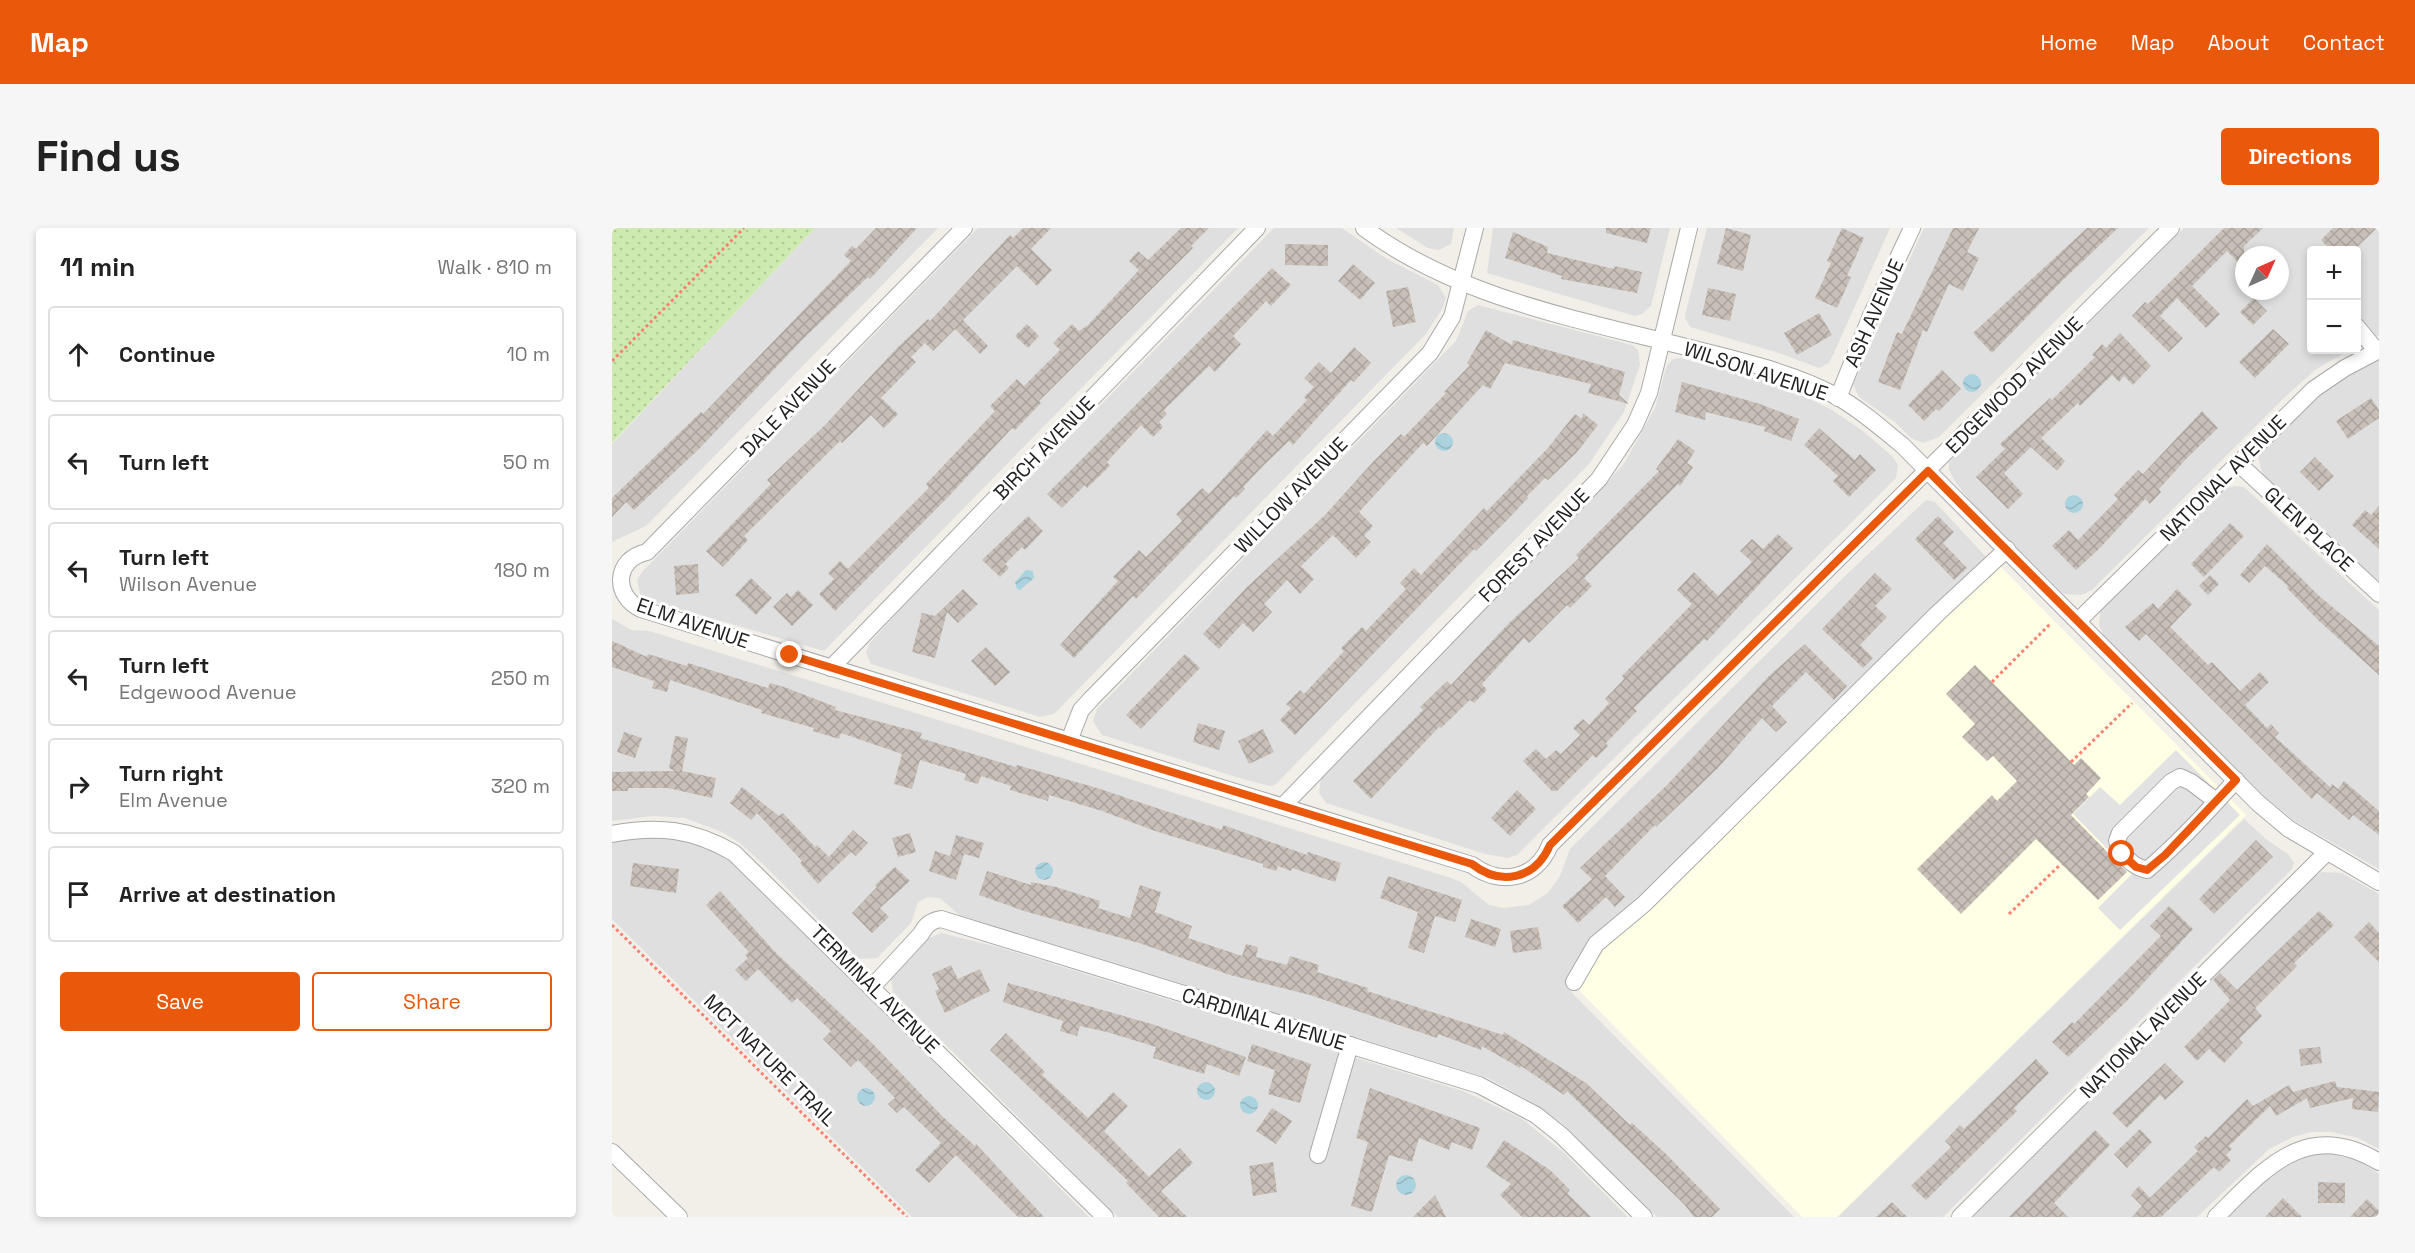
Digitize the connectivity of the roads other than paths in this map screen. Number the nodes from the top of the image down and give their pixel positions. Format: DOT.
graph roads {
  1 [pos="964,228"];
  2 [pos="1257,228"];
  3 [pos="1364,228"];
  4 [pos="1474,228"];
  5 [pos="1689,228"];
  6 [pos="1912,228"];
  7 [pos="2171,228"];
  8 [pos="1461,282"];
  9 [pos="2361,331"];
  10 [pos="1662,341"];
  11 [pos="2378,350"];
  12 [pos="1838,398"];
  13 [pos="2238,464"];
  14 [pos="1928,471"];
  15 [pos="2007,549"];
  16 [pos="621,587"];
  17 [pos="2379,594"];
  18 [pos="2078,621"];
  19 [pos="831,668"];
  20 [pos="1069,741"];
  21 [pos="2236,780"];
  22 [pos="2216,801"];
  23 [pos="1283,806"];
  24 [pos="612,834"];
  25 [pos="2326,853"];
  26 [pos="1528,872"];
  27 [pos="2379,882"];
  28 [pos="1574,982"];
  29 [pos="872,987"];
  30 [pos="1350,1045"];
  31 [pos="612,1152"];
  32 [pos="1318,1155"];
  33 [pos="2379,1162"];
  34 [pos="679,1217"];
  35 [pos="1105,1217"];
  36 [pos="1644,1217"];
  37 [pos="1960,1217"];
  38 [pos="2216,1217"];
  1 -- 16 [label="street, DALE AVENUE"];
  2 -- 19 [label="street, BIRCH AVENUE"];
  3 -- 8 [label="street, WILSON AVENUE"];
  4 -- 8 [label="street, WILLOW AVENUE"];
  5 -- 10 [label="street, FOREST AVENUE"];
  6 -- 12 [label="street, ASH AVENUE"];
  7 -- 14 [label="street, EDGEWOOD AVENUE"];
  8 -- 10 [label="street, WILSON AVENUE"];
  8 -- 20 [label="street, WILLOW AVENUE"];
  9 -- 11 [label="street"];
  10 -- 12 [label="street, WILSON AVENUE"];
  10 -- 23 [label="street, FOREST AVENUE"];
  11 -- 13 [label="street, NATIONAL AVENUE"];
  12 -- 14 [label="street, WILSON AVENUE"];
  13 -- 17 [label="street, GLEN PLACE"];
  13 -- 18 [label="street, NATIONAL AVENUE"];
  14 -- 15 [label="street, WILSON AVENUE"];
  14 -- 26 [label="street, EDGEWOOD AVENUE"];
  15 -- 18 [label="street, WILSON AVENUE"];
  15 -- 28 [label="street"];
  16 -- 19 [label="street, ELM AVENUE"];
  18 -- 21 [label="street, WILSON AVENUE"];
  19 -- 20 [label="street, ELM AVENUE"];
  20 -- 23 [label="street, ELM AVENUE"];
  21 -- 22 [label="street"];
  21 -- 25 [label="street, WILSON AVENUE"];
  22 -- 22 [label="street"];
  23 -- 26 [label="street, ELM AVENUE"];
  24 -- 29 [label="street, TERMINAL AVENUE"];
  25 -- 27 [label="street, WILSON AVENUE"];
  25 -- 37 [label="street, NATIONAL AVENUE"];
  29 -- 30 [label="street, CARDINAL AVENUE"];
  29 -- 35 [label="street, TERMINAL AVENUE"];
  30 -- 32 [label="street"];
  30 -- 36 [label="street, CARDINAL AVENUE"];
  31 -- 34 [label="street"];
  33 -- 38 [label="street"];
}
